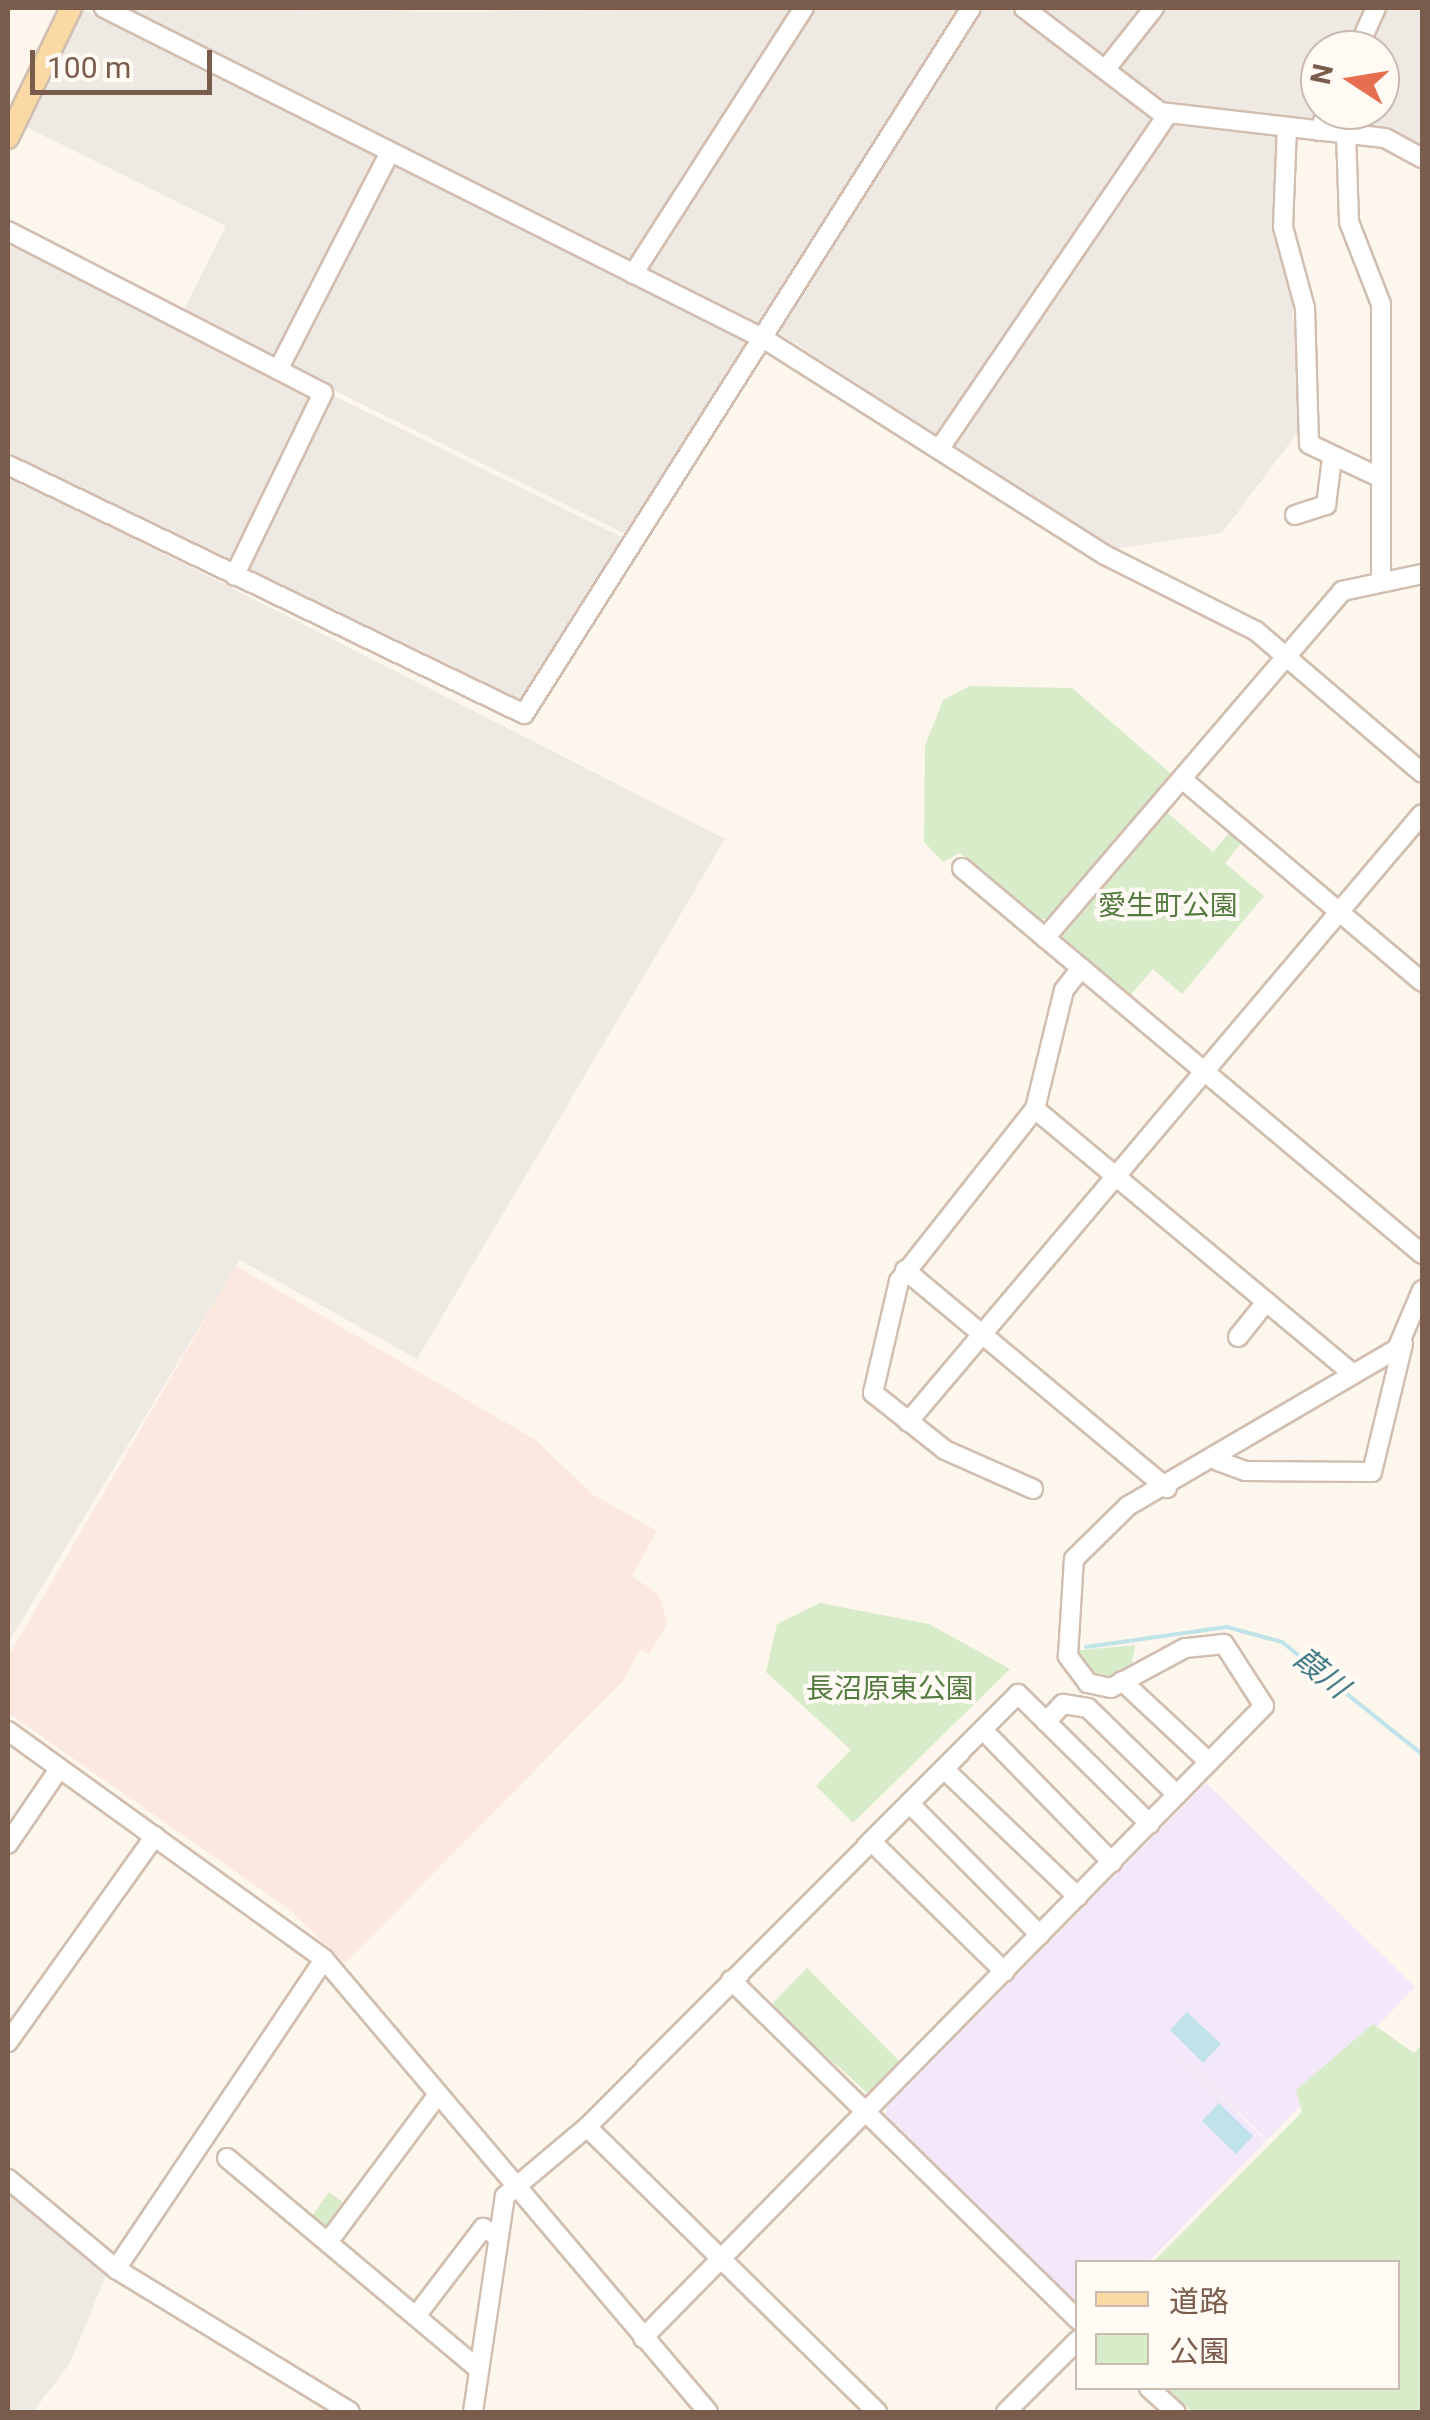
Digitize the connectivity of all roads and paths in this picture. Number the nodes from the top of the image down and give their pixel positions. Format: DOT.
graph roads {
  1 [pos="71,8"];
  2 [pos="104,8"];
  3 [pos="804,8"];
  4 [pos="971,8"];
  5 [pos="1024,8"];
  6 [pos="1154,8"];
  7 [pos="1105,70"];
  8 [pos="1168,114"];
  9 [pos="1286,127"];
  10 [pos="1319,131"];
  11 [pos="1346,134"];
  12 [pos="8,138"];
  13 [pos="389,154"];
  14 [pos="1422,158"];
  15 [pos="8,231"];
  16 [pos="633,274"];
  17 [pos="766,340"];
  18 [pos="279,368"];
  19 [pos="940,448"];
  20 [pos="1332,459"];
  21 [pos="8,465"];
  22 [pos="1379,477"];
  23 [pos="1296,515"];
  24 [pos="1422,574"];
  25 [pos="234,576"];
  26 [pos="1382,582"];
  27 [pos="1287,656"];
  28 [pos="1422,773"];
  29 [pos="1182,778"];
  30 [pos="1422,814"];
  31 [pos="962,868"];
  32 [pos="1340,914"];
  33 [pos="1045,938"];
  34 [pos="1081,968"];
  35 [pos="1422,982"];
  36 [pos="1205,1074"];
  37 [pos="1035,1109"];
  38 [pos="1118,1176"];
  39 [pos="1422,1254"];
  40 [pos="905,1270"];
  41 [pos="1422,1290"];
  42 [pos="1266,1302"];
  43 [pos="1417,1327"];
  44 [pos="984,1335"];
  45 [pos="1238,1337"];
  46 [pos="1402,1344"];
  47 [pos="1354,1374"];
  48 [pos="908,1422"];
  49 [pos="1218,1461"];
  50 [pos="1167,1488"];
  51 [pos="1033,1489"];
  52 [pos="1122,1681"];
  53 [pos="1046,1722"];
  54 [pos="983,1730"];
  55 [pos="10,1738"];
  56 [pos="1209,1762"];
  57 [pos="59,1768"];
  58 [pos="944,1769"];
  59 [pos="1177,1795"];
  60 [pos="909,1803"];
  61 [pos="1150,1824"];
  62 [pos="155,1836"];
  63 [pos="871,1840"];
  64 [pos="8,1844"];
  65 [pos="1112,1862"];
  66 [pos="1078,1897"];
  67 [pos="1040,1935"];
  68 [pos="324,1958"];
  69 [pos="1005,1972"];
  70 [pos="731,1980"];
  71 [pos="8,2042"];
  72 [pos="437,2096"];
  73 [pos="867,2112"];
  74 [pos="587,2127"];
  75 [pos="227,2158"];
  76 [pos="8,2179"];
  77 [pos="514,2188"];
  78 [pos="494,2234"];
  79 [pos="328,2242"];
  80 [pos="722,2256"];
  81 [pos="116,2269"];
  82 [pos="416,2316"];
  83 [pos="1075,2317"];
  84 [pos="644,2338"];
  85 [pos="1075,2343"];
  86 [pos="478,2368"];
  87 [pos="1151,2390"];
  88 [pos="338,2409"];
  89 [pos="473,2412"];
  90 [pos="708,2412"];
  91 [pos="877,2412"];
  92 [pos="1006,2412"];
  93 [pos="1176,2412"];
  1 -- 12 [label="main road"];
  2 -- 13 [label="street"];
  3 -- 16 [label="street"];
  4 -- 17 [label="street"];
  5 -- 7 [label="street"];
  6 -- 7 [label="street"];
  7 -- 8 [label="street"];
  8 -- 9 [label="street"];
  8 -- 19 [label="street"];
  9 -- 10 [label="street"];
  9 -- 20 [label="street"];
  10 -- 11 [label="street"];
  11 -- 14 [label="street"];
  11 -- 22 [label="street"];
  13 -- 16 [label="street"];
  13 -- 18 [label="street"];
  15 -- 18 [label="street"];
  16 -- 17 [label="street"];
  17 -- 19 [label="street"];
  17 -- 25 [label="street"];
  18 -- 25 [label="street"];
  19 -- 27 [label="street"];
  20 -- 22 [label="street"];
  20 -- 23 [label="street"];
  21 -- 25 [label="street"];
  22 -- 26 [label="street"];
  24 -- 26 [label="street"];
  26 -- 27 [label="street"];
  27 -- 28 [label="street"];
  27 -- 29 [label="street"];
  29 -- 32 [label="street"];
  29 -- 33 [label="street"];
  30 -- 32 [label="street"];
  31 -- 33 [label="street"];
  32 -- 35 [label="street"];
  32 -- 36 [label="street"];
  33 -- 34 [label="street"];
  34 -- 36 [label="street"];
  34 -- 37 [label="street"];
  36 -- 38 [label="street"];
  36 -- 39 [label="street"];
  37 -- 38 [label="street"];
  37 -- 40 [label="street"];
  38 -- 42 [label="street"];
  38 -- 44 [label="street"];
  40 -- 44 [label="street"];
  40 -- 48 [label="street"];
  41 -- 43 [label="street"];
  42 -- 45 [label="street"];
  42 -- 47 [label="street"];
  43 -- 46 [label="street"];
  44 -- 48 [label="street"];
  44 -- 50 [label="street"];
  46 -- 47 [label="street"];
  46 -- 49 [label="street"];
  47 -- 49 [label="street"];
  48 -- 51 [label="street"];
  49 -- 50 [label="street"];
  50 -- 52 [label="street"];
  52 -- 56 [label="street"];
  52 -- 56 [label="street"];
  53 -- 54 [label="street"];
  53 -- 59 [label="street"];
  53 -- 61 [label="street"];
  54 -- 58 [label="street"];
  54 -- 65 [label="street"];
  55 -- 57 [label="street"];
  56 -- 59 [label="street"];
  57 -- 62 [label="street"];
  57 -- 64 [label="street"];
  58 -- 60 [label="street"];
  58 -- 66 [label="street"];
  59 -- 61 [label="street"];
  60 -- 63 [label="street"];
  60 -- 67 [label="street"];
  61 -- 65 [label="street"];
  62 -- 68 [label="street"];
  62 -- 71 [label="street"];
  63 -- 69 [label="street"];
  63 -- 70 [label="street"];
  65 -- 66 [label="street"];
  66 -- 67 [label="street"];
  67 -- 69 [label="street"];
  68 -- 72 [label="street"];
  68 -- 81 [label="street"];
  69 -- 73 [label="street"];
  70 -- 73 [label="street"];
  70 -- 74 [label="street"];
  72 -- 77 [label="street"];
  72 -- 79 [label="street"];
  73 -- 80 [label="street"];
  73 -- 83 [label="street"];
  74 -- 77 [label="street"];
  74 -- 80 [label="street"];
  75 -- 79 [label="street"];
  76 -- 81 [label="street"];
  77 -- 78 [label="street"];
  77 -- 84 [label="street"];
  78 -- 82 [label="street"];
  78 -- 86 [label="street"];
  79 -- 82 [label="street"];
  80 -- 84 [label="street"];
  80 -- 91 [label="street"];
  81 -- 88 [label="street"];
  82 -- 86 [label="street"];
  84 -- 90 [label="street"];
  85 -- 92 [label="street"];
  86 -- 89 [label="street"];
  87 -- 93 [label="street"];
}
